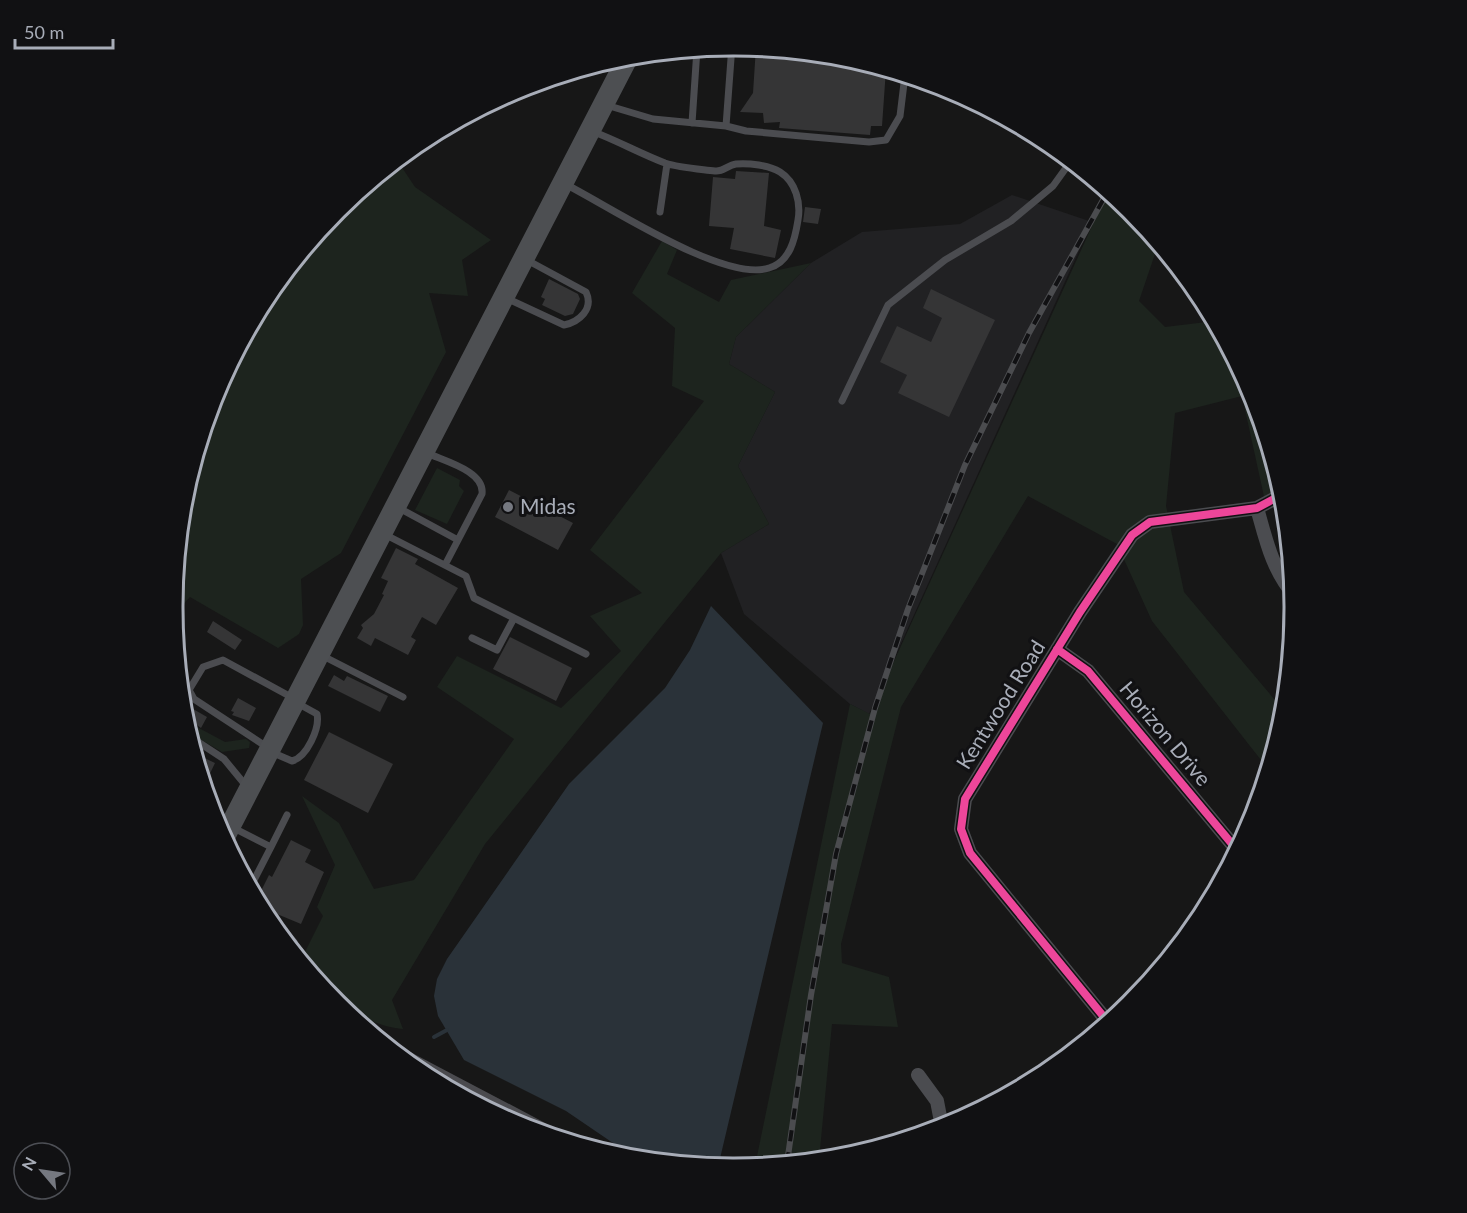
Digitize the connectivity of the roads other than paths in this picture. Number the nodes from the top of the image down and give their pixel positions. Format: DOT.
graph roads {
  1 [pos="731,56"];
  2 [pos="696,57"];
  3 [pos="623,67"];
  4 [pos="905,83"];
  5 [pos="604,104"];
  6 [pos="692,123"];
  7 [pos="726,126"];
  8 [pos="590,131"];
  9 [pos="667,164"];
  10 [pos="1067,167"];
  11 [pos="563,183"];
  12 [pos="660,212"];
  13 [pos="523,259"];
  14 [pos="503,297"];
  15 [pos="842,401"];
  16 [pos="424,452"];
  17 [pos="1274,499"];
  18 [pos="396,506"];
  19 [pos="1257,508"];
  20 [pos="382,532"];
  21 [pos="458,540"];
  22 [pos="445,565"];
  23 [pos="1283,583"];
  24 [pos="514,618"];
  25 [pos="472,638"];
  26 [pos="1057,649"];
  27 [pos="319,654"];
  28 [pos="586,654"];
  29 [pos="403,697"];
  30 [pos="295,700"];
  31 [pos="200,743"];
  32 [pos="269,750"];
  33 [pos="249,790"];
  34 [pos="288,815"];
  35 [pos="226,822"];
  36 [pos="230,831"];
  37 [pos="1231,843"];
  38 [pos="271,847"];
  39 [pos="255,879"];
  40 [pos="1103,1016"];
  41 [pos="918,1076"];
  42 [pos="940,1117"];
  1 -- 7 [label="lane"];
  2 -- 6 [label="lane"];
  3 -- 5 [label="main road"];
  4 -- 7 [label="lane"];
  5 -- 6 [label="lane"];
  5 -- 8 [label="main road"];
  6 -- 7 [label="lane"];
  8 -- 9 [label="lane"];
  8 -- 11 [label="main road"];
  9 -- 11 [label="lane"];
  9 -- 12 [label="lane"];
  10 -- 15 [label="lane"];
  11 -- 13 [label="main road"];
  13 -- 14 [label="main road"];
  13 -- 14 [label="lane"];
  14 -- 16 [label="main road"];
  16 -- 18 [label="main road"];
  16 -- 21 [label="lane"];
  17 -- 19 [label="street, Kentwood Road"];
  18 -- 20 [label="main road"];
  18 -- 21 [label="lane"];
  19 -- 23 [label="street"];
  19 -- 26 [label="street, Kentwood Road"];
  20 -- 22 [label="lane"];
  20 -- 27 [label="main road"];
  21 -- 22 [label="lane"];
  22 -- 24 [label="lane"];
  24 -- 25 [label="lane"];
  24 -- 28 [label="lane"];
  26 -- 37 [label="street, Horizon Drive"];
  26 -- 40 [label="street, Kentwood Road"];
  27 -- 29 [label="lane"];
  27 -- 30 [label="main road"];
  30 -- 32 [label="main road"];
  30 -- 32 [label="lane"];
  30 -- 32 [label="lane"];
  31 -- 33 [label="lane"];
  32 -- 33 [label="main road"];
  33 -- 35 [label="main road"];
  34 -- 38 [label="lane"];
  36 -- 38 [label="lane"];
  38 -- 39 [label="lane"];
  41 -- 42 [label="street"];
}
